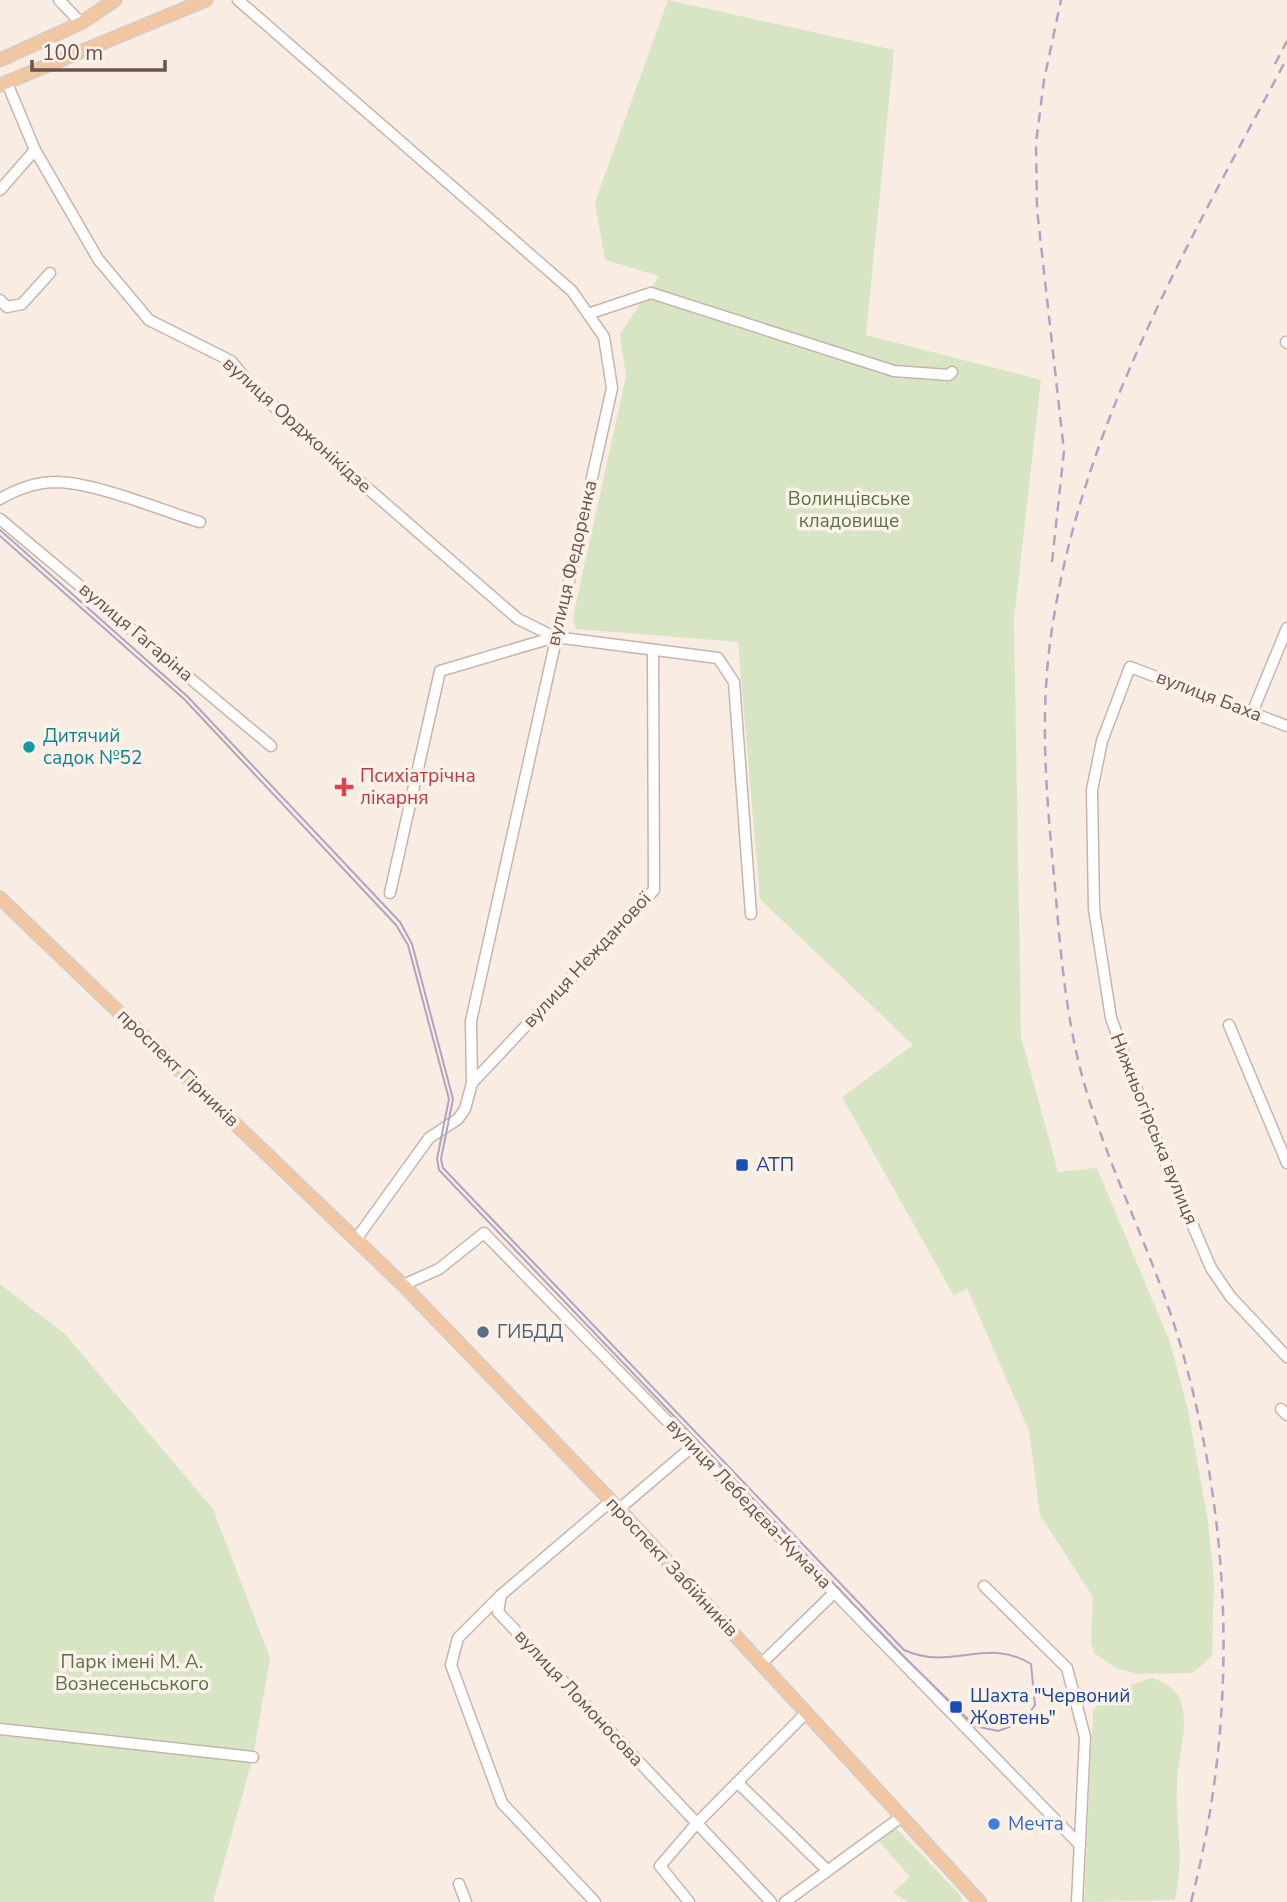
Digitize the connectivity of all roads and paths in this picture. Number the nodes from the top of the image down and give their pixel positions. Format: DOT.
graph roads {
  1 [pos="59,0"];
  2 [pos="115,0"];
  3 [pos="206,0"];
  4 [pos="239,0"];
  5 [pos="81,23"];
  6 [pos="0,60"];
  7 [pos="4,84"];
  8 [pos="35,150"];
  9 [pos="0,190"];
  10 [pos="50,273"];
  11 [pos="0,300"];
  12 [pos="588,314"];
  13 [pos="953,372"];
  14 [pos="0,499"];
  15 [pos="0,519"];
  16 [pos="200,522"];
  17 [pos="1287,628"];
  18 [pos="555,638"];
  19 [pos="653,650"];
  20 [pos="1130,667"];
  21 [pos="1252,713"];
  22 [pos="1287,726"];
  23 [pos="271,746"];
  24 [pos="390,893"];
  25 [pos="0,898"];
  26 [pos="751,914"];
  27 [pos="1229,1025"];
  28 [pos="472,1083"];
  29 [pos="1287,1163"];
  30 [pos="357,1238"];
  31 [pos="403,1285"];
  32 [pos="1287,1357"];
  33 [pos="693,1446"];
  34 [pos="615,1505"];
  35 [pos="984,1586"];
  36 [pos="835,1592"];
  37 [pos="501,1595"];
  38 [pos="761,1664"];
  39 [pos="806,1714"];
  40 [pos="0,1728"];
  41 [pos="254,1757"];
  42 [pos="737,1783"];
  43 [pos="901,1816"];
  44 [pos="697,1823"];
  45 [pos="1080,1845"];
  46 [pos="827,1870"];
  47 [pos="459,1884"];
  48 [pos="466,1902"];
  49 [pos="595,1902"];
  50 [pos="690,1902"];
  51 [pos="771,1902"];
  52 [pos="785,1902"];
  53 [pos="980,1902"];
  54 [pos="1077,1902"];
  1 -- 5 [label="street"];
  2 -- 5 [label="main road"];
  3 -- 7 [label="main road"];
  4 -- 12 [label="street, вулиця Федоренка"];
  5 -- 6 [label="main road"];
  7 -- 8 [label="street, вулиця Орджонікідзе"];
  8 -- 9 [label="street"];
  8 -- 18 [label="street, вулиця Орджонікідзе"];
  10 -- 11 [label="street"];
  12 -- 13 [label="street"];
  12 -- 18 [label="street, вулиця Федоренка"];
  14 -- 16 [label="street"];
  15 -- 23 [label="street, вулиця Гагаріна"];
  17 -- 21 [label="street"];
  18 -- 19 [label="street"];
  18 -- 24 [label="street"];
  18 -- 28 [label="street, вулиця Федоренка"];
  19 -- 26 [label="street"];
  19 -- 28 [label="street, вулиця Нежданової"];
  20 -- 21 [label="street, вулиця Баха"];
  20 -- 32 [label="street, Нижньогірська вулиця"];
  21 -- 22 [label="street, вулиця Баха"];
  25 -- 30 [label="main road, проспект Гірників"];
  27 -- 29 [label="street"];
  28 -- 30 [label="street, вулиця Федоренка"];
  30 -- 31 [label="main road, проспект Забійників"];
  31 -- 33 [label="street, вулиця Лебедєва-Кумача"];
  31 -- 34 [label="main road, проспект Забійників"];
  33 -- 34 [label="street"];
  33 -- 36 [label="street, вулиця Лебедєва-Кумача"];
  34 -- 37 [label="street"];
  34 -- 38 [label="main road, проспект Забійників"];
  35 -- 45 [label="street"];
  36 -- 38 [label="street"];
  36 -- 45 [label="street, вулиця Лебедєва-Кумача"];
  37 -- 44 [label="street, вулиця Ломоносова"];
  37 -- 49 [label="street"];
  38 -- 39 [label="main road, проспект Забійників"];
  39 -- 42 [label="street"];
  39 -- 43 [label="main road, проспект Забійників"];
  40 -- 41 [label="street"];
  42 -- 44 [label="street"];
  42 -- 46 [label="street"];
  43 -- 46 [label="street"];
  43 -- 53 [label="main road, проспект Забійників"];
  44 -- 50 [label="street"];
  44 -- 51 [label="street, вулиця Ломоносова"];
  45 -- 54 [label="street"];
  46 -- 52 [label="street"];
  47 -- 48 [label="street"];
}
